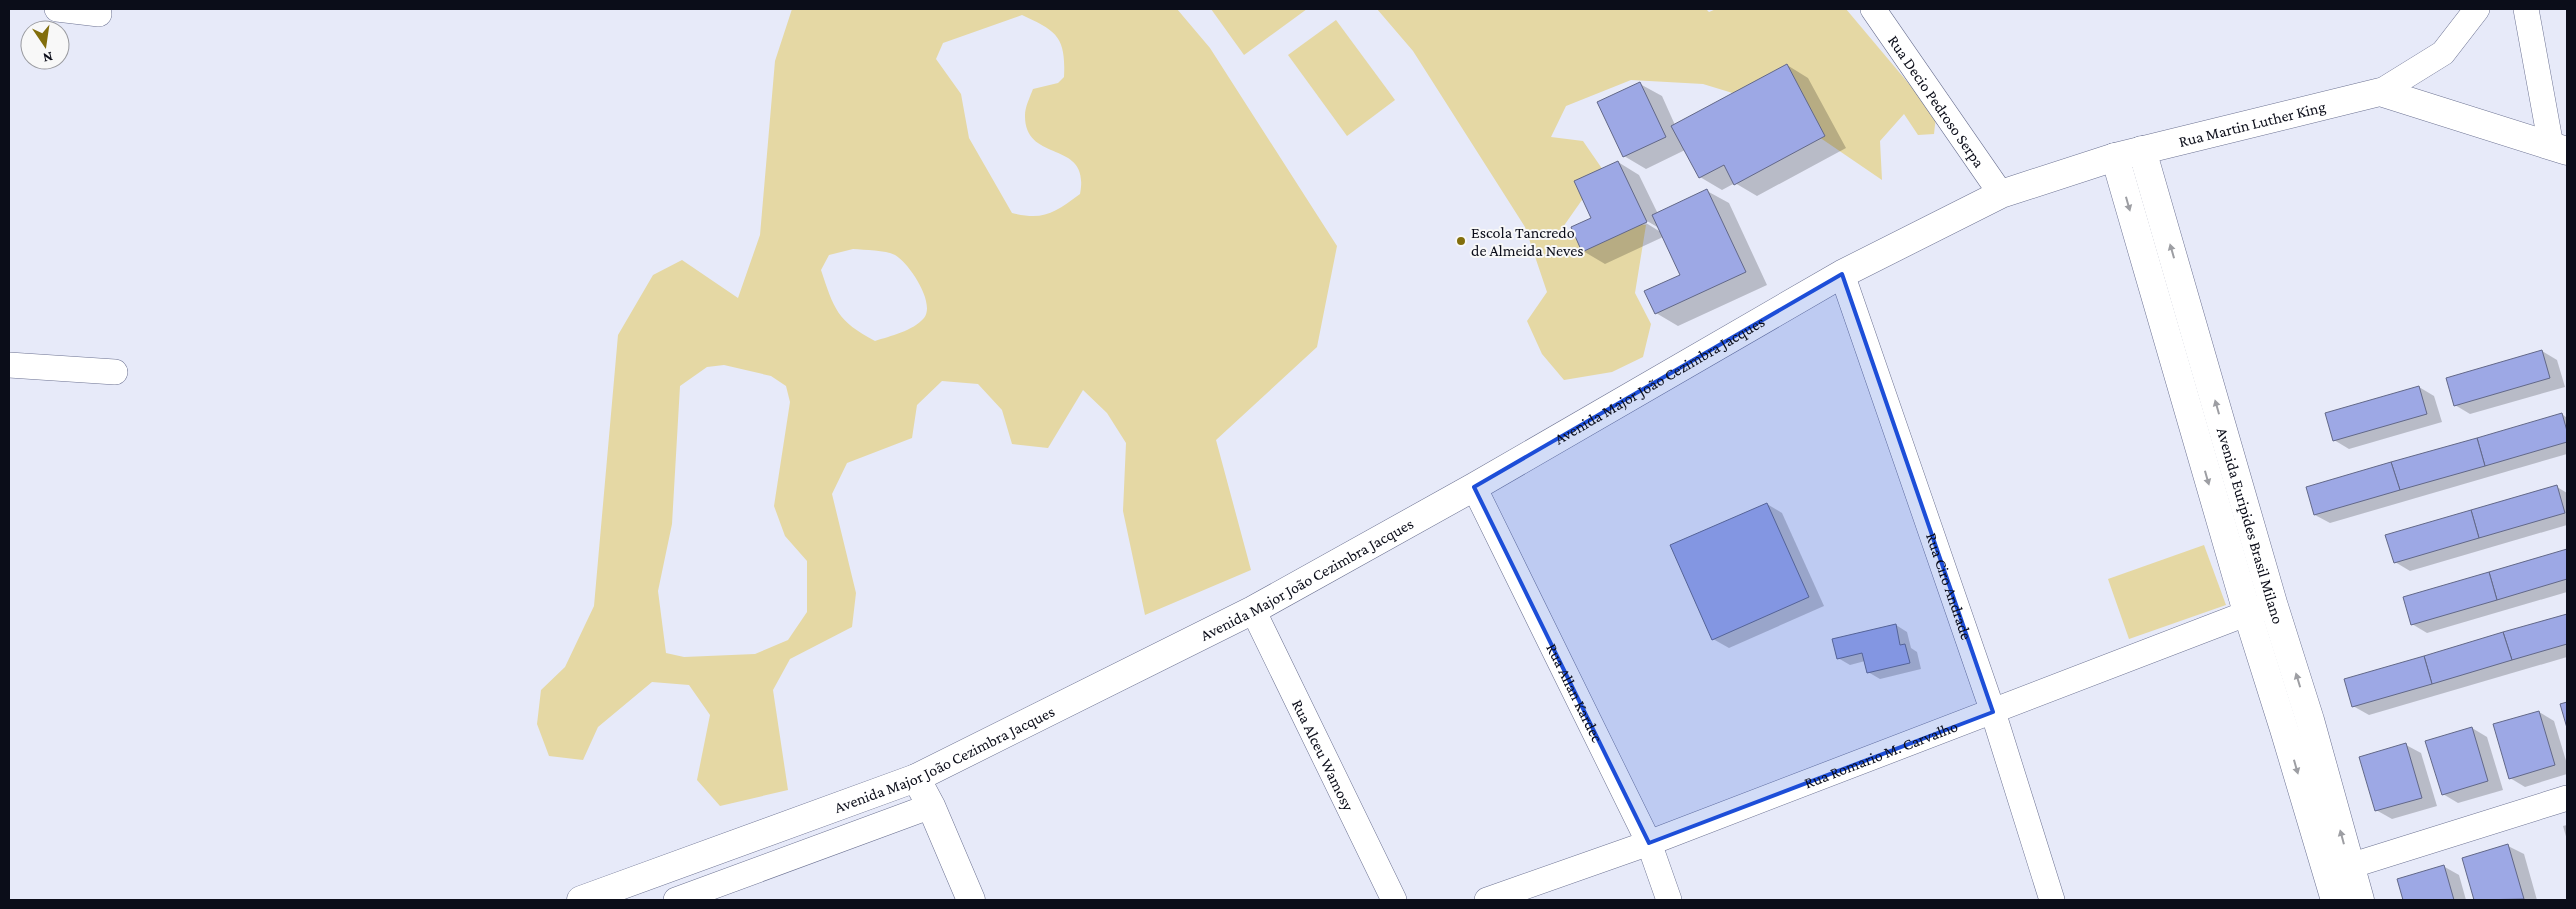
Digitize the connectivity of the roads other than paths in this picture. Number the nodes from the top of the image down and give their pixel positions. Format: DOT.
graph roads {
  1 [pos="57,9"];
  2 [pos="1873,9"];
  3 [pos="2477,9"];
  4 [pos="2526,9"];
  5 [pos="99,14"];
  6 [pos="2380,92"];
  7 [pos="2559,149"];
  8 [pos="2142,150"];
  9 [pos="2115,157"];
  10 [pos="2000,194"];
  11 [pos="1842,274"];
  12 [pos="2193,326"];
  13 [pos="2166,335"];
  14 [pos="9,365"];
  15 [pos="115,372"];
  16 [pos="1474,487"];
  17 [pos="2249,519"];
  18 [pos="2221,525"];
  19 [pos="2273,603"];
  20 [pos="1253,610"];
  21 [pos="2246,612"];
  22 [pos="1993,712"];
  23 [pos="2310,720"];
  24 [pos="2284,729"];
  25 [pos="916,778"];
  26 [pos="2567,798"];
  27 [pos="931,806"];
  28 [pos="1649,843"];
  29 [pos="2350,866"];
  30 [pos="581,900"];
  31 [pos="676,900"];
  32 [pos="971,900"];
  33 [pos="1394,900"];
  34 [pos="1487,900"];
  35 [pos="1669,900"];
  36 [pos="2052,900"];
  37 [pos="2335,900"];
  38 [pos="2360,900"];
  1 -- 5 [label="street"];
  2 -- 10 [label="street, Rua Decio Pedroso Serpa"];
  3 -- 6 [label="street, Rua Martin Luther King"];
  4 -- 7 [label="street"];
  6 -- 7 [label="main road"];
  6 -- 8 [label="main road, Rua Martin Luther King"];
  8 -- 9 [label="main road, Rua Martin Luther King"];
  12 -- 8 [label="main road, Avenida Euripides Brasil Milano, one-way"];
  9 -- 10 [label="main road, Rua Martin Luther King"];
  9 -- 13 [label="main road, Avenida Euripides Brasil Milano, one-way"];
  10 -- 11 [label="main road, Avenida Major João Cezimbra Jacques"];
  11 -- 16 [label="main road, Avenida Major João Cezimbra Jacques"];
  11 -- 22 [label="street, Rua Ciro Andrade"];
  12 -- 13 [label="main road"];
  17 -- 12 [label="main road, Avenida Euripides Brasil Milano, one-way"];
  13 -- 18 [label="main road, Avenida Euripides Brasil Milano, one-way"];
  14 -- 15 [label="street"];
  16 -- 20 [label="main road, Avenida Major João Cezimbra Jacques"];
  16 -- 28 [label="street, Rua Allan Kardec"];
  17 -- 18 [label="main road"];
  17 -- 19 [label="main road, Avenida Euripides Brasil Milano"];
  18 -- 21 [label="main road, Avenida Euripides Brasil Milano"];
  19 -- 21 [label="street, Rua Romario M. Carvalho"];
  23 -- 19 [label="main road, Avenida Euripides Brasil Milano, one-way"];
  20 -- 25 [label="main road, Avenida Major João Cezimbra Jacques"];
  20 -- 33 [label="street, Rua Alceu Wamosy"];
  21 -- 22 [label="street, Rua Romario M. Carvalho"];
  21 -- 24 [label="main road, Avenida Euripides Brasil Milano"];
  22 -- 28 [label="street, Rua Romario M. Carvalho"];
  22 -- 36 [label="street, Rua Ciro Andrade"];
  23 -- 24 [label="main road"];
  29 -- 23 [label="main road, Avenida Euripides Brasil Milano, one-way"];
  24 -- 37 [label="main road, Avenida Euripides Brasil Milano, one-way"];
  25 -- 27 [label="main road"];
  25 -- 30 [label="main road, Avenida Major João Cezimbra Jacques"];
  26 -- 29 [label="street"];
  27 -- 31 [label="street"];
  27 -- 32 [label="main road"];
  28 -- 34 [label="street, Rua Romario M. Carvalho"];
  28 -- 35 [label="street, Rua Allan Kardec"];
  29 -- 38 [label="main road, Avenida Euripides Brasil Milano"];
}
